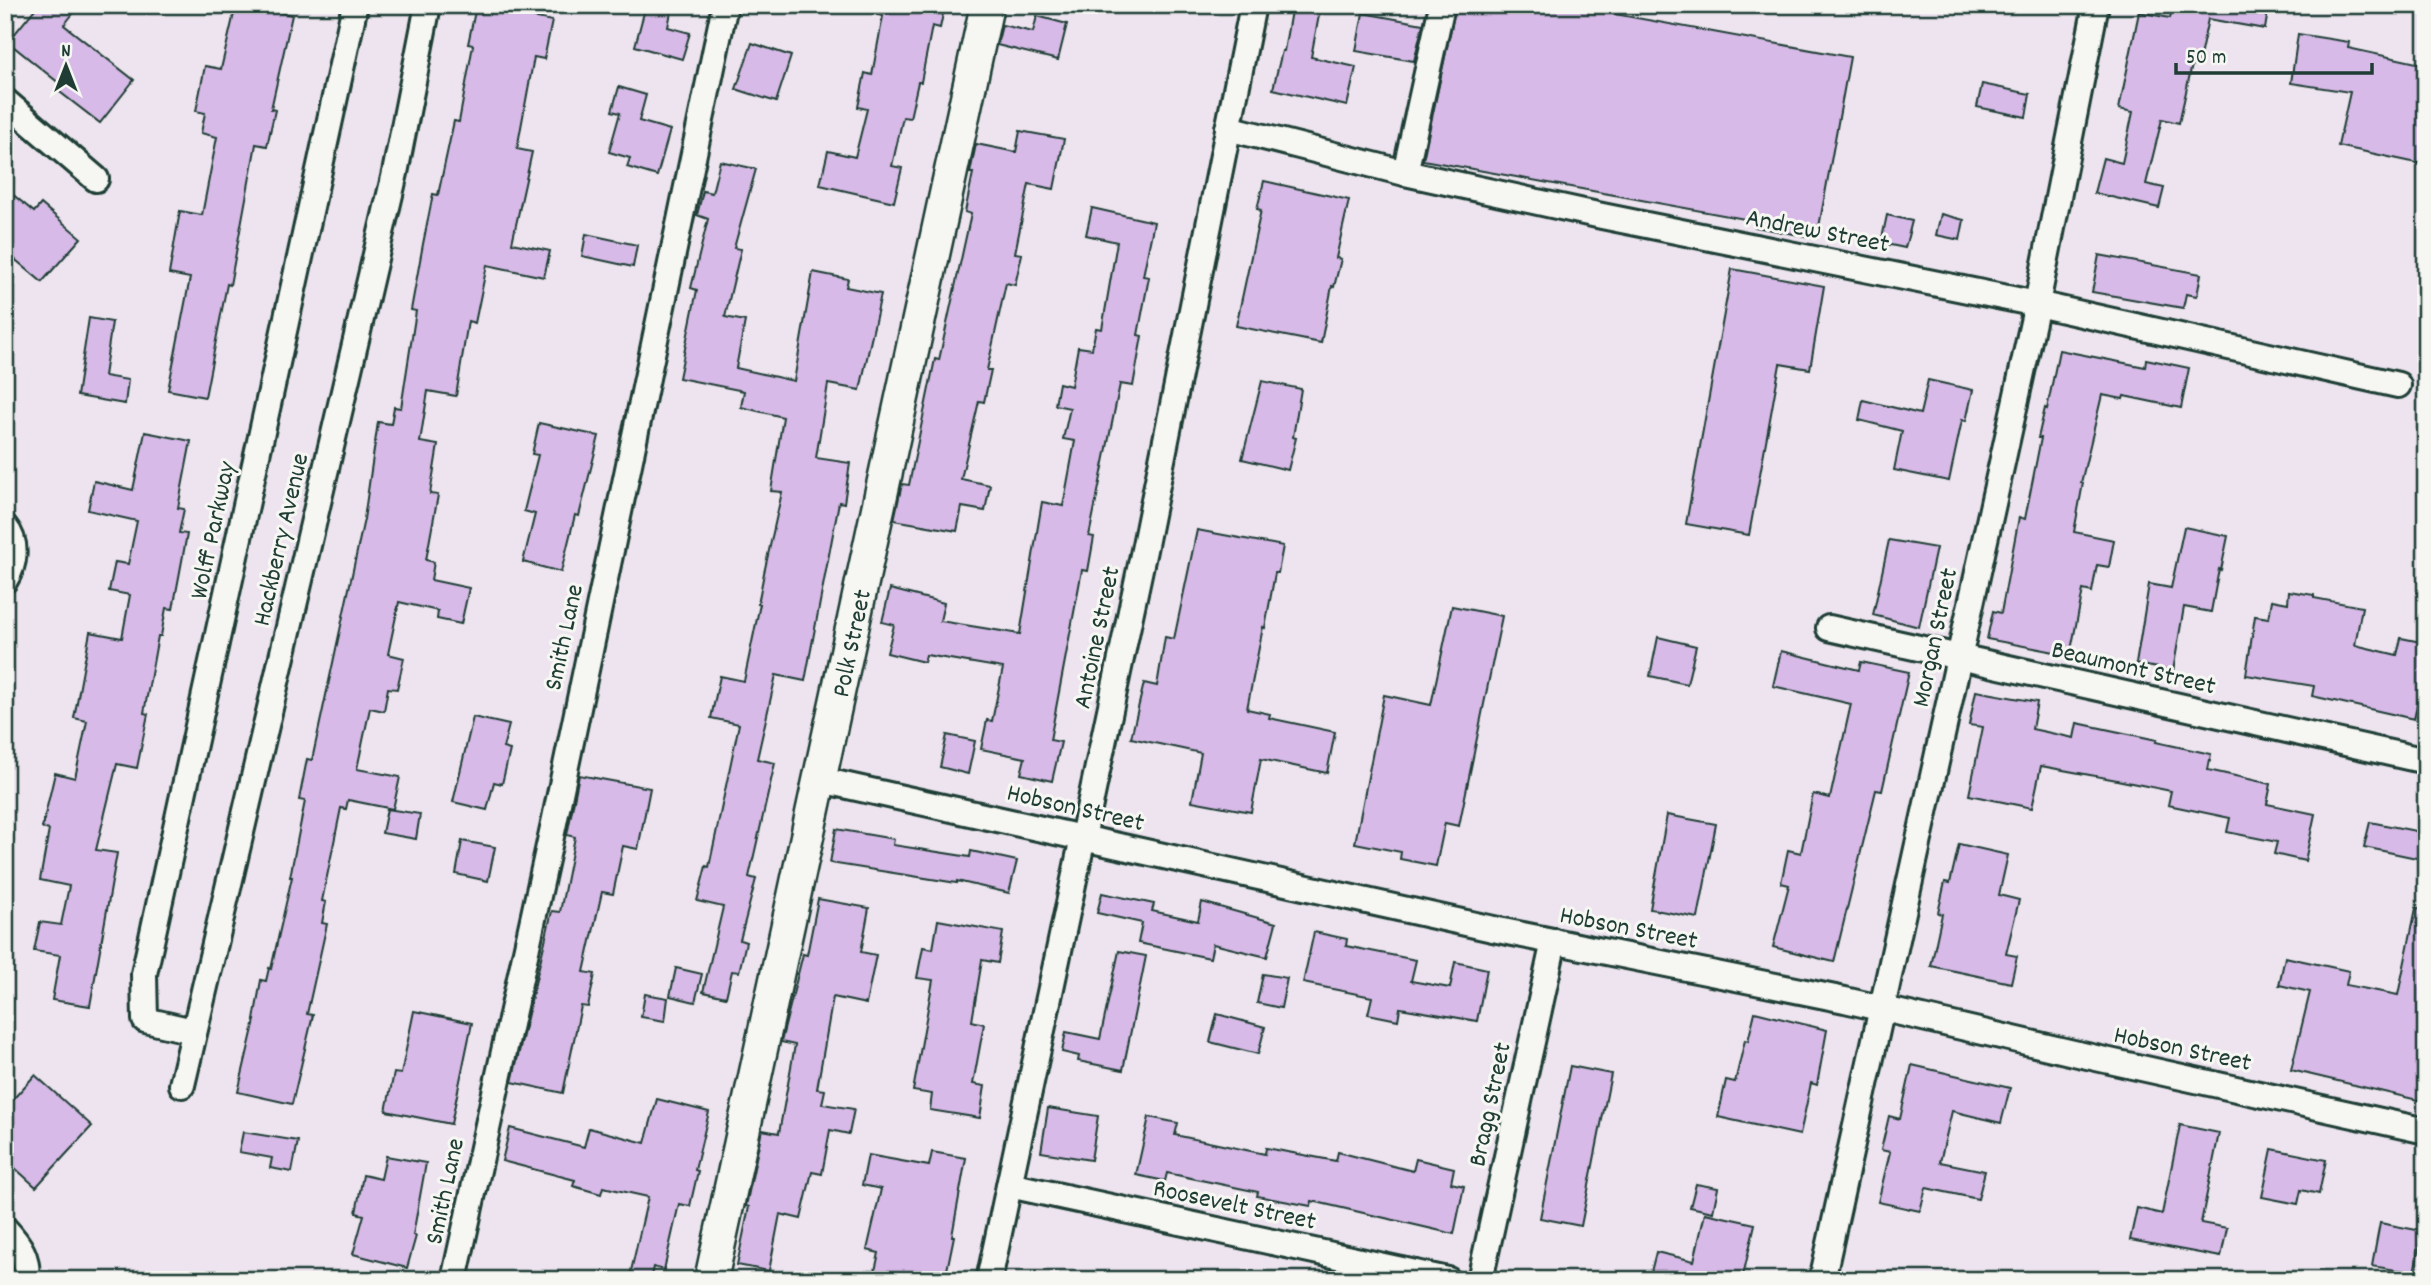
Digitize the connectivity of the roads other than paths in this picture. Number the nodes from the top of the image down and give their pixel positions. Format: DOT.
graph roads {
  1 [pos="355,5"];
  2 [pos="428,5"];
  3 [pos="725,5"];
  4 [pos="987,5"];
  5 [pos="1252,5"];
  6 [pos="1442,5"];
  7 [pos="2096,5"];
  8 [pos="5,101"];
  9 [pos="1228,128"];
  10 [pos="1405,173"];
  11 [pos="96,179"];
  12 [pos="2036,304"];
  13 [pos="2398,385"];
  14 [pos="10,536"];
  15 [pos="5,580"];
  16 [pos="1829,628"];
  17 [pos="1958,657"];
  18 [pos="2426,761"];
  19 [pos="821,780"];
  20 [pos="1083,838"];
  21 [pos="1555,942"];
  22 [pos="1881,1008"];
  23 [pos="193,1031"];
  24 [pos="182,1085"];
  25 [pos="2426,1131"];
  26 [pos="1009,1185"];
  27 [pos="5,1229"];
  28 [pos="26,1280"];
  29 [pos="454,1280"];
  30 [pos="711,1280"];
  31 [pos="989,1280"];
  32 [pos="1448,1280"];
  33 [pos="1480,1280"];
  34 [pos="1822,1280"];
  1 -- 23 [label="street, Wolff Parkway"];
  2 -- 23 [label="street, Hackberry Avenue"];
  3 -- 29 [label="street, Smith Lane"];
  4 -- 19 [label="street, Polk Street"];
  5 -- 9 [label="street, Antoine Street"];
  6 -- 10 [label="street"];
  7 -- 12 [label="street, Morgan Street"];
  8 -- 11 [label="street"];
  9 -- 10 [label="street, Andrew Street"];
  9 -- 20 [label="street, Antoine Street"];
  10 -- 12 [label="street, Andrew Street"];
  12 -- 13 [label="street, Andrew Street"];
  12 -- 17 [label="street, Morgan Street"];
  14 -- 15 [label="street"];
  16 -- 17 [label="street, Beaumont Street"];
  17 -- 18 [label="street, Beaumont Street"];
  17 -- 22 [label="street, Morgan Street"];
  19 -- 20 [label="street, Hobson Street"];
  19 -- 30 [label="street, Polk Street"];
  20 -- 21 [label="street, Hobson Street"];
  20 -- 26 [label="street, Antoine Street"];
  21 -- 22 [label="street, Hobson Street"];
  21 -- 33 [label="street, Bragg Street"];
  22 -- 25 [label="street, Hobson Street"];
  22 -- 34 [label="street, Morgan Street"];
  23 -- 24 [label="street, Hackberry Avenue"];
  26 -- 31 [label="street, Antoine Street"];
  26 -- 32 [label="street, Roosevelt Street"];
  27 -- 28 [label="street"];
}
